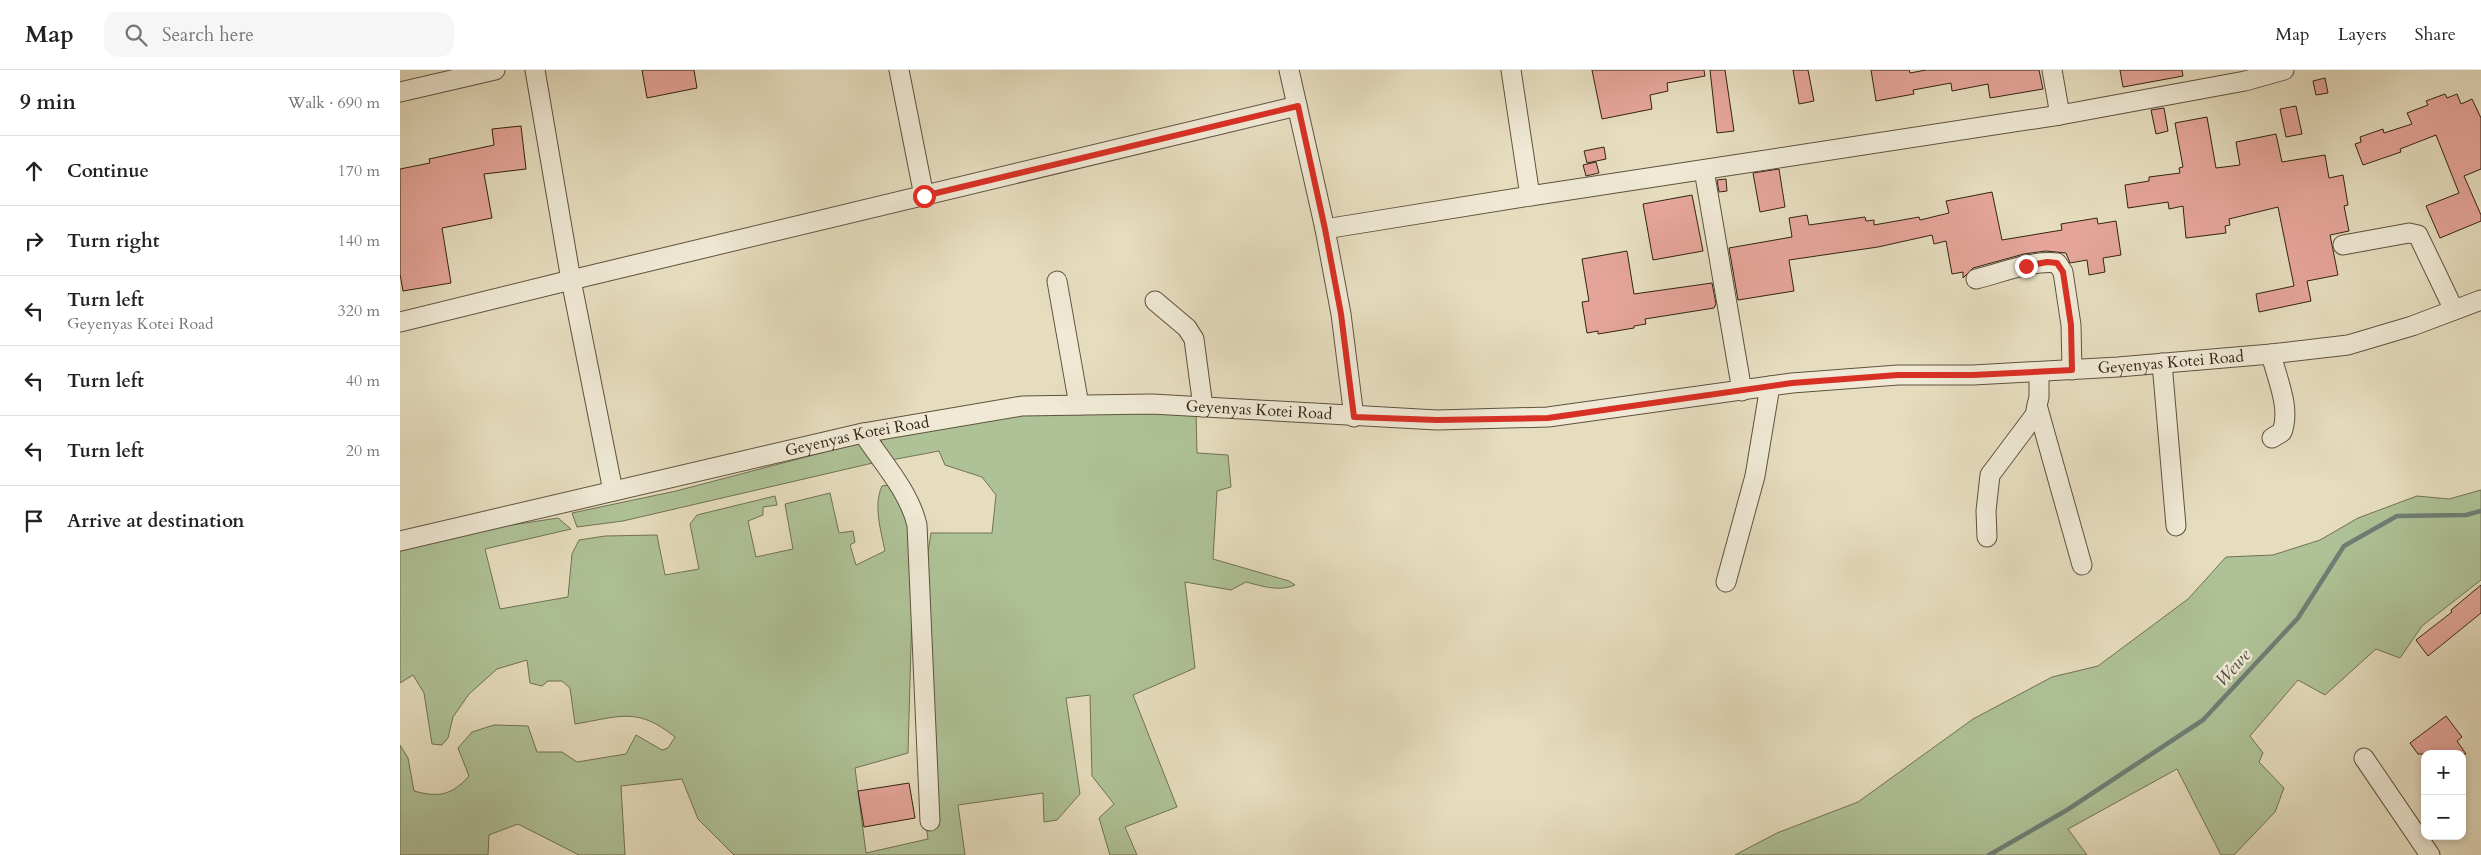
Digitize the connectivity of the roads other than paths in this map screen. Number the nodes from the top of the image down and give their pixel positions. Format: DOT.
graph roads {
  1 [pos="495,70"];
  2 [pos="535,70"];
  3 [pos="898,70"];
  4 [pos="1289,70"];
  5 [pos="1510,70"];
  6 [pos="2052,70"];
  7 [pos="2284,70"];
  8 [pos="400,92"];
  9 [pos="1298,106"];
  10 [pos="2060,116"];
  11 [pos="1704,170"];
  12 [pos="924,196"];
  13 [pos="1530,196"];
  14 [pos="1325,229"];
  15 [pos="2343,245"];
  16 [pos="1976,279"];
  17 [pos="572,280"];
  18 [pos="1057,281"];
  19 [pos="2481,300"];
  20 [pos="1155,301"];
  21 [pos="2454,310"];
  22 [pos="400,322"];
  23 [pos="2271,354"];
  24 [pos="2162,364"];
  25 [pos="2072,370"];
  26 [pos="2039,372"];
  27 [pos="1770,386"];
  28 [pos="1742,391"];
  29 [pos="1079,405"];
  30 [pos="2037,405"];
  31 [pos="1203,407"];
  32 [pos="1354,417"];
  33 [pos="863,433"];
  34 [pos="2272,438"];
  35 [pos="612,491"];
  36 [pos="2176,526"];
  37 [pos="1987,537"];
  38 [pos="400,541"];
  39 [pos="2082,565"];
  40 [pos="1726,582"];
  41 [pos="2364,758"];
  42 [pos="930,821"];
  43 [pos="2430,855"];
  1 -- 8 [label="street"];
  2 -- 17 [label="street"];
  3 -- 12 [label="street"];
  4 -- 9 [label="street"];
  5 -- 13 [label="street"];
  6 -- 10 [label="street"];
  7 -- 10 [label="street"];
  9 -- 12 [label="street"];
  9 -- 14 [label="street"];
  10 -- 11 [label="street"];
  11 -- 13 [label="street"];
  11 -- 28 [label="street"];
  12 -- 17 [label="street"];
  13 -- 14 [label="street"];
  14 -- 32 [label="street"];
  15 -- 21 [label="street"];
  16 -- 25 [label="street"];
  17 -- 22 [label="street"];
  17 -- 35 [label="street"];
  18 -- 29 [label="street"];
  19 -- 21 [label="street, Geyenyas Kotei Road"];
  20 -- 31 [label="street"];
  21 -- 23 [label="street, Geyenyas Kotei Road"];
  23 -- 24 [label="street, Geyenyas Kotei Road"];
  23 -- 34 [label="street"];
  24 -- 25 [label="street, Geyenyas Kotei Road"];
  24 -- 36 [label="street"];
  25 -- 26 [label="street, Geyenyas Kotei Road"];
  26 -- 27 [label="street, Geyenyas Kotei Road"];
  26 -- 30 [label="street"];
  27 -- 28 [label="street, Geyenyas Kotei Road"];
  27 -- 40 [label="street"];
  28 -- 32 [label="street, Geyenyas Kotei Road"];
  29 -- 31 [label="street, Geyenyas Kotei Road"];
  29 -- 33 [label="street, Geyenyas Kotei Road"];
  30 -- 37 [label="street"];
  30 -- 39 [label="street"];
  31 -- 32 [label="street, Geyenyas Kotei Road"];
  33 -- 35 [label="street, Geyenyas Kotei Road"];
  33 -- 42 [label="street"];
  35 -- 38 [label="street, Geyenyas Kotei Road"];
  41 -- 43 [label="street"];
}
